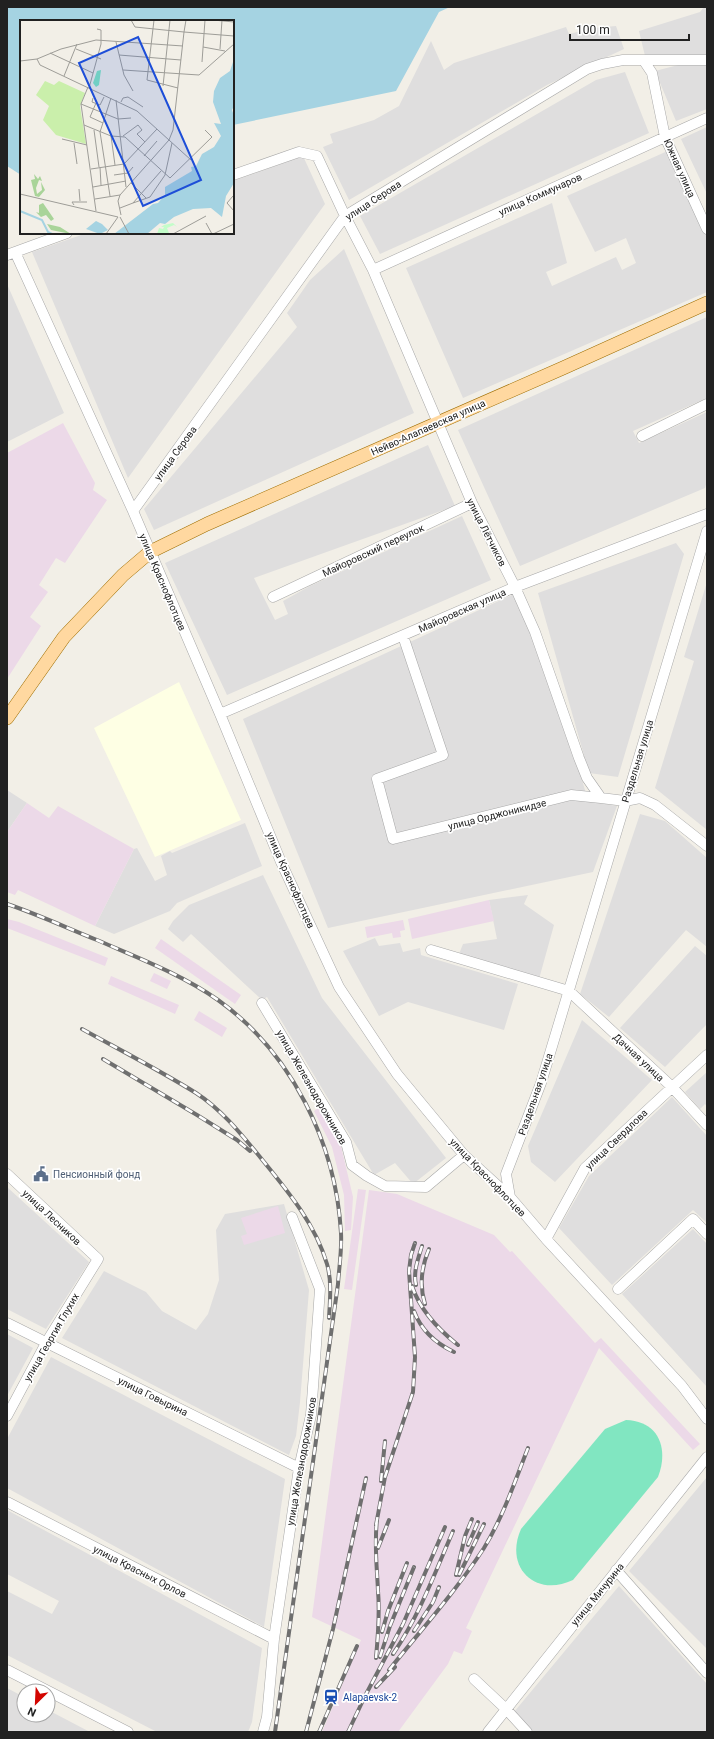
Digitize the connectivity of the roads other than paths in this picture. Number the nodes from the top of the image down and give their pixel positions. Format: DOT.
graph roads {
  1 [pos="707,60"];
  2 [pos="644,61"];
  3 [pos="707,118"];
  4 [pos="665,137"];
  5 [pos="234,175"];
  6 [pos="345,216"];
  7 [pos="707,229"];
  8 [pos="64,234"];
  9 [pos="11,253"];
  10 [pos="373,270"];
  11 [pos="707,303"];
  12 [pos="707,404"];
  13 [pos="437,423"];
  14 [pos="642,436"];
  15 [pos="472,503"];
  16 [pos="133,511"];
  17 [pos="707,514"];
  18 [pos="707,530"];
  19 [pos="150,552"];
  20 [pos="515,587"];
  21 [pos="273,597"];
  22 [pos="403,636"];
  23 [pos="220,714"];
  24 [pos="7,718"];
  25 [pos="601,798"];
  26 [pos="625,801"];
  27 [pos="707,846"];
  28 [pos="431,950"];
  29 [pos="569,991"];
  30 [pos="262,1003"];
  31 [pos="707,1054"];
  32 [pos="671,1086"];
  33 [pos="707,1125"];
  34 [pos="464,1155"];
  35 [pos="7,1174"];
  36 [pos="510,1198"];
  37 [pos="292,1218"];
  38 [pos="707,1234"];
  39 [pos="546,1240"];
  40 [pos="98,1259"];
  41 [pos="618,1289"];
  42 [pos="7,1323"];
  43 [pos="46,1343"];
  44 [pos="7,1416"];
  45 [pos="707,1419"];
  46 [pos="707,1457"];
  47 [pos="299,1468"];
  48 [pos="7,1502"];
  49 [pos="616,1570"];
  50 [pos="274,1639"];
  51 [pos="7,1670"];
  52 [pos="707,1673"];
  53 [pos="474,1679"];
  54 [pos="32,1683"];
  55 [pos="56,1695"];
  56 [pos="506,1709"];
  57 [pos="128,1732"];
  58 [pos="263,1732"];
  59 [pos="488,1732"];
  60 [pos="527,1732"];
  1 -- 2 [label="street, улица Серова"];
  2 -- 4 [label="street, Южная улица"];
  2 -- 6 [label="street, улица Серова"];
  3 -- 4 [label="street, улица Коммунаров"];
  4 -- 7 [label="street, Южная улица"];
  4 -- 10 [label="street, улица Коммунаров"];
  5 -- 6 [label="street, улица Лётчиков"];
  6 -- 10 [label="street, улица Лётчиков"];
  6 -- 16 [label="street, улица Серова"];
  8 -- 9 [label="street"];
  9 -- 16 [label="street, улица Краснофлотцев"];
  10 -- 13 [label="street, улица Лётчиков"];
  11 -- 13 [label="main road, Нейво-Алапаевская улица"];
  12 -- 14 [label="street"];
  13 -- 15 [label="street, улица Лётчиков"];
  13 -- 19 [label="main road, Нейво-Алапаевская улица"];
  15 -- 20 [label="street, улица Лётчиков"];
  15 -- 21 [label="street, Майоровский переулок"];
  16 -- 19 [label="street, улица Краснофлотцев"];
  17 -- 20 [label="street, Майоровская улица"];
  18 -- 26 [label="street, Раздельная улица"];
  19 -- 23 [label="street, улица Краснофлотцев"];
  19 -- 24 [label="main road"];
  20 -- 22 [label="street, Майоровская улица"];
  20 -- 25 [label="street, улица Лётчиков"];
  22 -- 23 [label="street, Майоровская улица"];
  22 -- 25 [label="street, улица Орджоникидзе"];
  23 -- 34 [label="street, улица Краснофлотцев"];
  25 -- 26 [label="street"];
  26 -- 27 [label="street"];
  26 -- 29 [label="street, Раздельная улица"];
  28 -- 29 [label="street"];
  29 -- 32 [label="street, Дачная улица"];
  29 -- 36 [label="street, Раздельная улица"];
  30 -- 34 [label="street, улица Железнодорожников"];
  31 -- 32 [label="street, улица Свердлова"];
  32 -- 33 [label="street, Дачная улица"];
  32 -- 39 [label="street, улица Свердлова"];
  34 -- 36 [label="street, улица Краснофлотцев"];
  35 -- 40 [label="street, улица Лесников"];
  36 -- 39 [label="street, улица Краснофлотцев"];
  37 -- 47 [label="street, улица Железнодорожников"];
  38 -- 41 [label="street"];
  39 -- 45 [label="street, улица Краснофлотцев"];
  40 -- 43 [label="street, улица Георгия Глухих"];
  42 -- 43 [label="street, улица Говырина"];
  43 -- 44 [label="street, улица Георгия Глухих"];
  43 -- 47 [label="street, улица Говырина"];
  46 -- 49 [label="street, улица Мичурина"];
  47 -- 50 [label="street, улица Железнодорожников"];
  48 -- 50 [label="street, улица Красных Орлов"];
  49 -- 52 [label="street"];
  49 -- 56 [label="street, улица Мичурина"];
  50 -- 58 [label="street, улица Железнодорожников"];
  51 -- 54 [label="street"];
  53 -- 56 [label="street"];
  55 -- 57 [label="street"];
  56 -- 59 [label="street, улица Мичурина"];
  56 -- 60 [label="street"];
}
